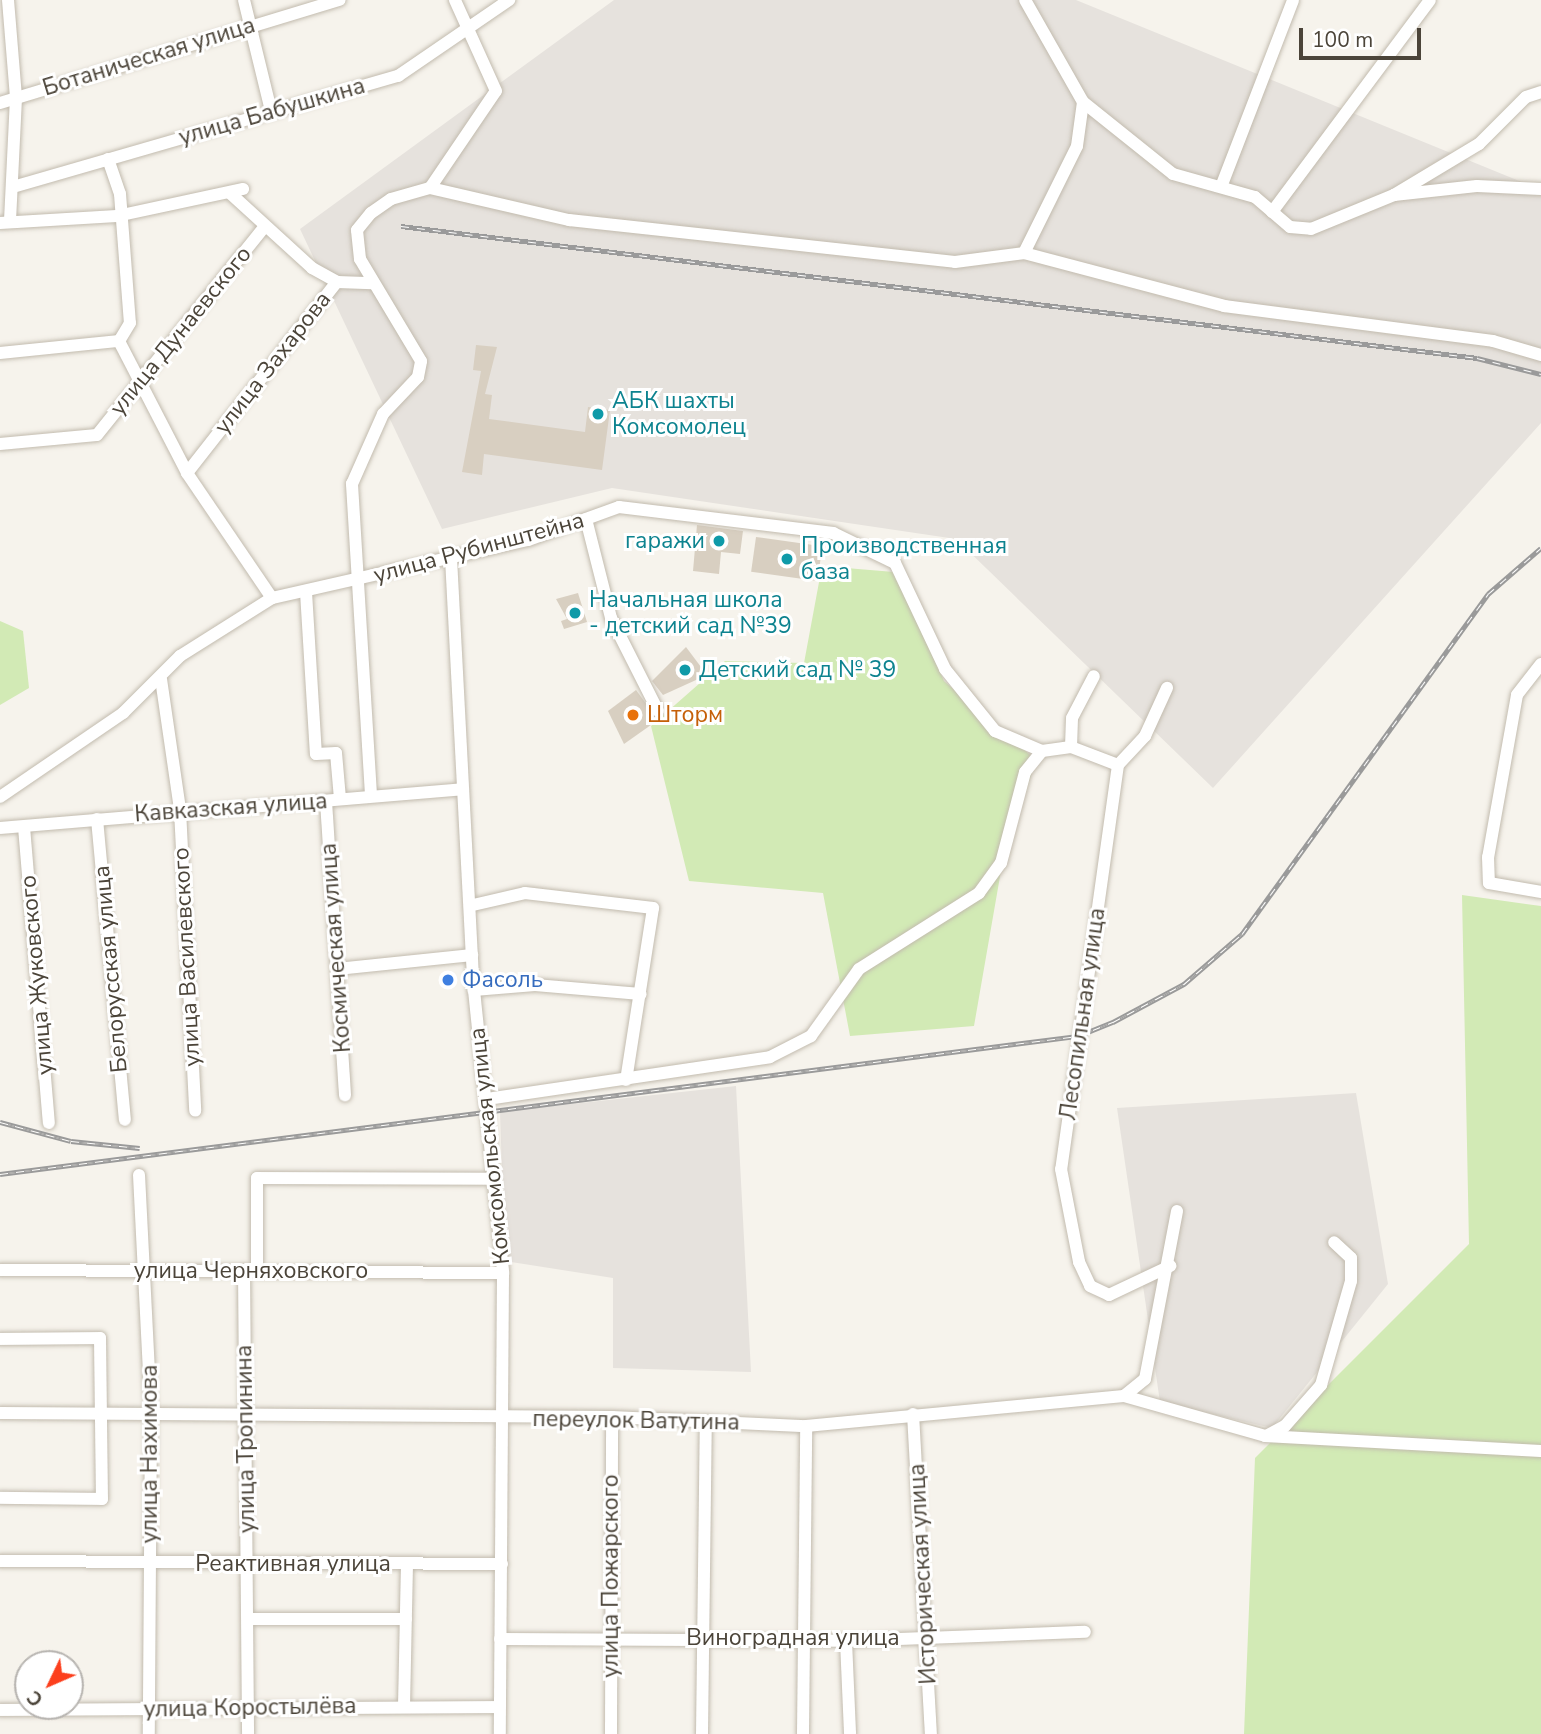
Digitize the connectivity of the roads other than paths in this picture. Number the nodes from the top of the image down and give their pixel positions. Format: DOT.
graph roads {
  1 [pos="8,0"];
  2 [pos="244,0"];
  3 [pos="340,0"];
  4 [pos="454,0"];
  5 [pos="509,0"];
  6 [pos="1025,0"];
  7 [pos="1293,0"];
  8 [pos="1430,0"];
  9 [pos="250,25"];
  10 [pos="464,28"];
  11 [pos="1541,92"];
  12 [pos="16,98"];
  13 [pos="0,103"];
  14 [pos="1083,103"];
  15 [pos="271,111"];
  16 [pos="108,159"];
  17 [pos="16,186"];
  18 [pos="1221,187"];
  19 [pos="430,188"];
  20 [pos="243,189"];
  21 [pos="1541,190"];
  22 [pos="231,194"];
  23 [pos="1394,195"];
  24 [pos="1272,212"];
  25 [pos="120,216"];
  26 [pos="5,222"];
  27 [pos="264,226"];
  28 [pos="1024,253"];
  29 [pos="337,282"];
  30 [pos="373,283"];
  31 [pos="119,341"];
  32 [pos="0,353"];
  33 [pos="1541,355"];
  34 [pos="137,386"];
  35 [pos="0,444"];
  36 [pos="187,473"];
  37 [pos="586,519"];
  38 [pos="451,558"];
  39 [pos="357,582"];
  40 [pos="306,592"];
  41 [pos="272,598"];
  42 [pos="1541,664"];
  43 [pos="1094,677"];
  44 [pos="161,679"];
  45 [pos="1167,688"];
  46 [pos="658,710"];
  47 [pos="1070,747"];
  48 [pos="1042,751"];
  49 [pos="1118,765"];
  50 [pos="462,789"];
  51 [pos="371,796"];
  52 [pos="0,797"];
  53 [pos="340,799"];
  54 [pos="326,801"];
  55 [pos="180,810"];
  56 [pos="97,819"];
  57 [pos="24,827"];
  58 [pos="0,828"];
  59 [pos="1541,892"];
  60 [pos="473,905"];
  61 [pos="472,955"];
  62 [pos="337,969"];
  63 [pos="474,990"];
  64 [pos="641,994"];
  65 [pos="626,1080"];
  66 [pos="345,1095"];
  67 [pos="487,1099"];
  68 [pos="195,1111"];
  69 [pos="125,1120"];
  70 [pos="49,1122"];
  71 [pos="139,1175"];
  72 [pos="489,1179"];
  73 [pos="1177,1211"];
  74 [pos="1334,1242"];
  75 [pos="1170,1266"];
  76 [pos="0,1270"];
  77 [pos="251,1270"];
  78 [pos="147,1271"];
  79 [pos="503,1273"];
  80 [pos="0,1339"];
  81 [pos="1124,1396"];
  82 [pos="0,1413"];
  83 [pos="100,1414"];
  84 [pos="913,1414"];
  85 [pos="151,1415"];
  86 [pos="612,1417"];
  87 [pos="245,1419"];
  88 [pos="497,1420"];
  89 [pos="706,1422"];
  90 [pos="806,1426"];
  91 [pos="1265,1436"];
  92 [pos="1541,1451"];
  93 [pos="0,1498"];
  94 [pos="0,1561"];
  95 [pos="150,1563"];
  96 [pos="248,1564"];
  97 [pos="407,1564"];
  98 [pos="502,1564"];
  99 [pos="249,1619"];
  100 [pos="406,1619"];
  101 [pos="1086,1632"];
  102 [pos="611,1635"];
  103 [pos="500,1639"];
  104 [pos="703,1639"];
  105 [pos="804,1639"];
  106 [pos="928,1639"];
  107 [pos="846,1641"];
  108 [pos="404,1707"];
  109 [pos="500,1707"];
  110 [pos="150,1709"];
  111 [pos="250,1709"];
  112 [pos="0,1710"];
  113 [pos="149,1734"];
  114 [pos="248,1734"];
  115 [pos="500,1734"];
  116 [pos="611,1734"];
  117 [pos="702,1734"];
  118 [pos="803,1734"];
  119 [pos="850,1734"];
  120 [pos="931,1734"];
  1 -- 12 [label="street"];
  2 -- 9 [label="street"];
  3 -- 9 [label="street, Ботаническая улица"];
  4 -- 10 [label="street"];
  5 -- 10 [label="street, улица Бабушкина"];
  6 -- 14 [label="street"];
  7 -- 18 [label="street"];
  8 -- 24 [label="street"];
  9 -- 12 [label="street, Ботаническая улица"];
  9 -- 15 [label="street"];
  10 -- 15 [label="street, улица Бабушкина"];
  10 -- 19 [label="street"];
  11 -- 23 [label="street"];
  12 -- 13 [label="street, Ботаническая улица"];
  12 -- 17 [label="street"];
  14 -- 18 [label="street"];
  14 -- 28 [label="street"];
  15 -- 16 [label="street, улица Бабушкина"];
  16 -- 17 [label="street, улица Бабушкина"];
  16 -- 25 [label="street"];
  17 -- 26 [label="street"];
  18 -- 24 [label="street"];
  19 -- 28 [label="street"];
  19 -- 30 [label="street"];
  20 -- 22 [label="street"];
  21 -- 23 [label="street"];
  22 -- 25 [label="street"];
  22 -- 27 [label="street"];
  23 -- 24 [label="street"];
  25 -- 26 [label="street"];
  25 -- 31 [label="street"];
  27 -- 29 [label="street"];
  27 -- 34 [label="street, улица Дунаевского"];
  28 -- 33 [label="street"];
  29 -- 30 [label="street, улица Захарова"];
  29 -- 36 [label="street, улица Захарова"];
  30 -- 39 [label="street"];
  31 -- 32 [label="street"];
  31 -- 34 [label="street"];
  34 -- 35 [label="street, улица Дунаевского"];
  34 -- 36 [label="street"];
  36 -- 41 [label="street"];
  37 -- 38 [label="street, улица Рубинштейна"];
  37 -- 46 [label="street"];
  37 -- 48 [label="street, улица Рубинштейна"];
  38 -- 39 [label="street, улица Рубинштейна"];
  38 -- 50 [label="street, Комсомольская улица"];
  39 -- 40 [label="street, улица Рубинштейна"];
  39 -- 51 [label="street"];
  40 -- 41 [label="street, улица Рубинштейна"];
  40 -- 53 [label="street"];
  41 -- 44 [label="street, улица Рубинштейна"];
  42 -- 59 [label="street"];
  43 -- 47 [label="street"];
  44 -- 52 [label="street, улица Рубинштейна"];
  44 -- 55 [label="street, улица Василевского"];
  45 -- 49 [label="street"];
  47 -- 48 [label="street"];
  47 -- 49 [label="street"];
  48 -- 65 [label="street"];
  49 -- 75 [label="street, Лесопильная улица"];
  50 -- 51 [label="street, Кавказская улица"];
  50 -- 60 [label="street, Комсомольская улица"];
  51 -- 53 [label="street, Кавказская улица"];
  53 -- 54 [label="street, Кавказская улица"];
  54 -- 55 [label="street, Кавказская улица"];
  54 -- 62 [label="street, Космическая улица"];
  55 -- 56 [label="street, Кавказская улица"];
  55 -- 68 [label="street, улица Василевского"];
  56 -- 57 [label="street, Кавказская улица"];
  56 -- 69 [label="street, Белорусская улица"];
  57 -- 58 [label="street, Кавказская улица"];
  57 -- 70 [label="street, улица Жуковского"];
  60 -- 61 [label="street, Комсомольская улица"];
  60 -- 64 [label="street"];
  61 -- 62 [label="street"];
  61 -- 63 [label="street, Комсомольская улица"];
  62 -- 66 [label="street, Космическая улица"];
  63 -- 64 [label="street"];
  63 -- 67 [label="street, Комсомольская улица"];
  64 -- 65 [label="street"];
  65 -- 67 [label="street"];
  67 -- 72 [label="street, Комсомольская улица"];
  71 -- 78 [label="street, улица Нахимова"];
  72 -- 77 [label="street, улица Тропинина"];
  72 -- 79 [label="street, Комсомольская улица"];
  73 -- 75 [label="street"];
  74 -- 91 [label="street"];
  75 -- 81 [label="street"];
  76 -- 78 [label="street, улица Черняховского"];
  77 -- 78 [label="street, улица Черняховского"];
  77 -- 79 [label="street, улица Черняховского"];
  77 -- 87 [label="street, улица Тропинина"];
  78 -- 85 [label="street, улица Нахимова"];
  79 -- 88 [label="street, Комсомольская улица"];
  80 -- 83 [label="street"];
  81 -- 84 [label="street, переулок Ватутина"];
  81 -- 91 [label="street, переулок Ватутина"];
  82 -- 83 [label="street, переулок Ватутина"];
  83 -- 85 [label="street, переулок Ватутина"];
  83 -- 93 [label="street"];
  84 -- 90 [label="street, переулок Ватутина"];
  84 -- 106 [label="street, Историческая улица"];
  85 -- 87 [label="street, переулок Ватутина"];
  85 -- 95 [label="street, улица Нахимова"];
  86 -- 88 [label="street, переулок Ватутина"];
  86 -- 89 [label="street, переулок Ватутина"];
  86 -- 102 [label="street, улица Пожарского"];
  87 -- 88 [label="street, переулок Ватутина"];
  87 -- 96 [label="street, улица Тропинина"];
  88 -- 98 [label="street, Комсомольская улица"];
  89 -- 90 [label="street, переулок Ватутина"];
  89 -- 104 [label="street"];
  90 -- 105 [label="street"];
  91 -- 92 [label="street, переулок Ватутина"];
  94 -- 95 [label="street, Реактивная улица"];
  95 -- 96 [label="street, Реактивная улица"];
  95 -- 110 [label="street, улица Нахимова"];
  96 -- 97 [label="street, Реактивная улица"];
  96 -- 99 [label="street, улица Тропинина"];
  97 -- 98 [label="street, Реактивная улица"];
  97 -- 100 [label="street"];
  98 -- 103 [label="street, Комсомольская улица"];
  99 -- 100 [label="street"];
  99 -- 111 [label="street, улица Тропинина"];
  100 -- 108 [label="street"];
  101 -- 106 [label="street, Виноградная улица"];
  102 -- 103 [label="street, Виноградная улица"];
  102 -- 104 [label="street, Виноградная улица"];
  102 -- 116 [label="street, улица Пожарского"];
  103 -- 109 [label="street, Комсомольская улица"];
  104 -- 105 [label="street, Виноградная улица"];
  104 -- 117 [label="street"];
  105 -- 107 [label="street, Виноградная улица"];
  105 -- 118 [label="street"];
  106 -- 107 [label="street, Виноградная улица"];
  106 -- 120 [label="street, Историческая улица"];
  107 -- 119 [label="street"];
  108 -- 109 [label="street, улица Коростылёва"];
  108 -- 111 [label="street, улица Коростылёва"];
  109 -- 115 [label="street, Комсомольская улица"];
  110 -- 111 [label="street, улица Коростылёва"];
  110 -- 112 [label="street, улица Коростылёва"];
  110 -- 113 [label="street, улица Нахимова"];
  111 -- 114 [label="street, улица Тропинина"];
}
